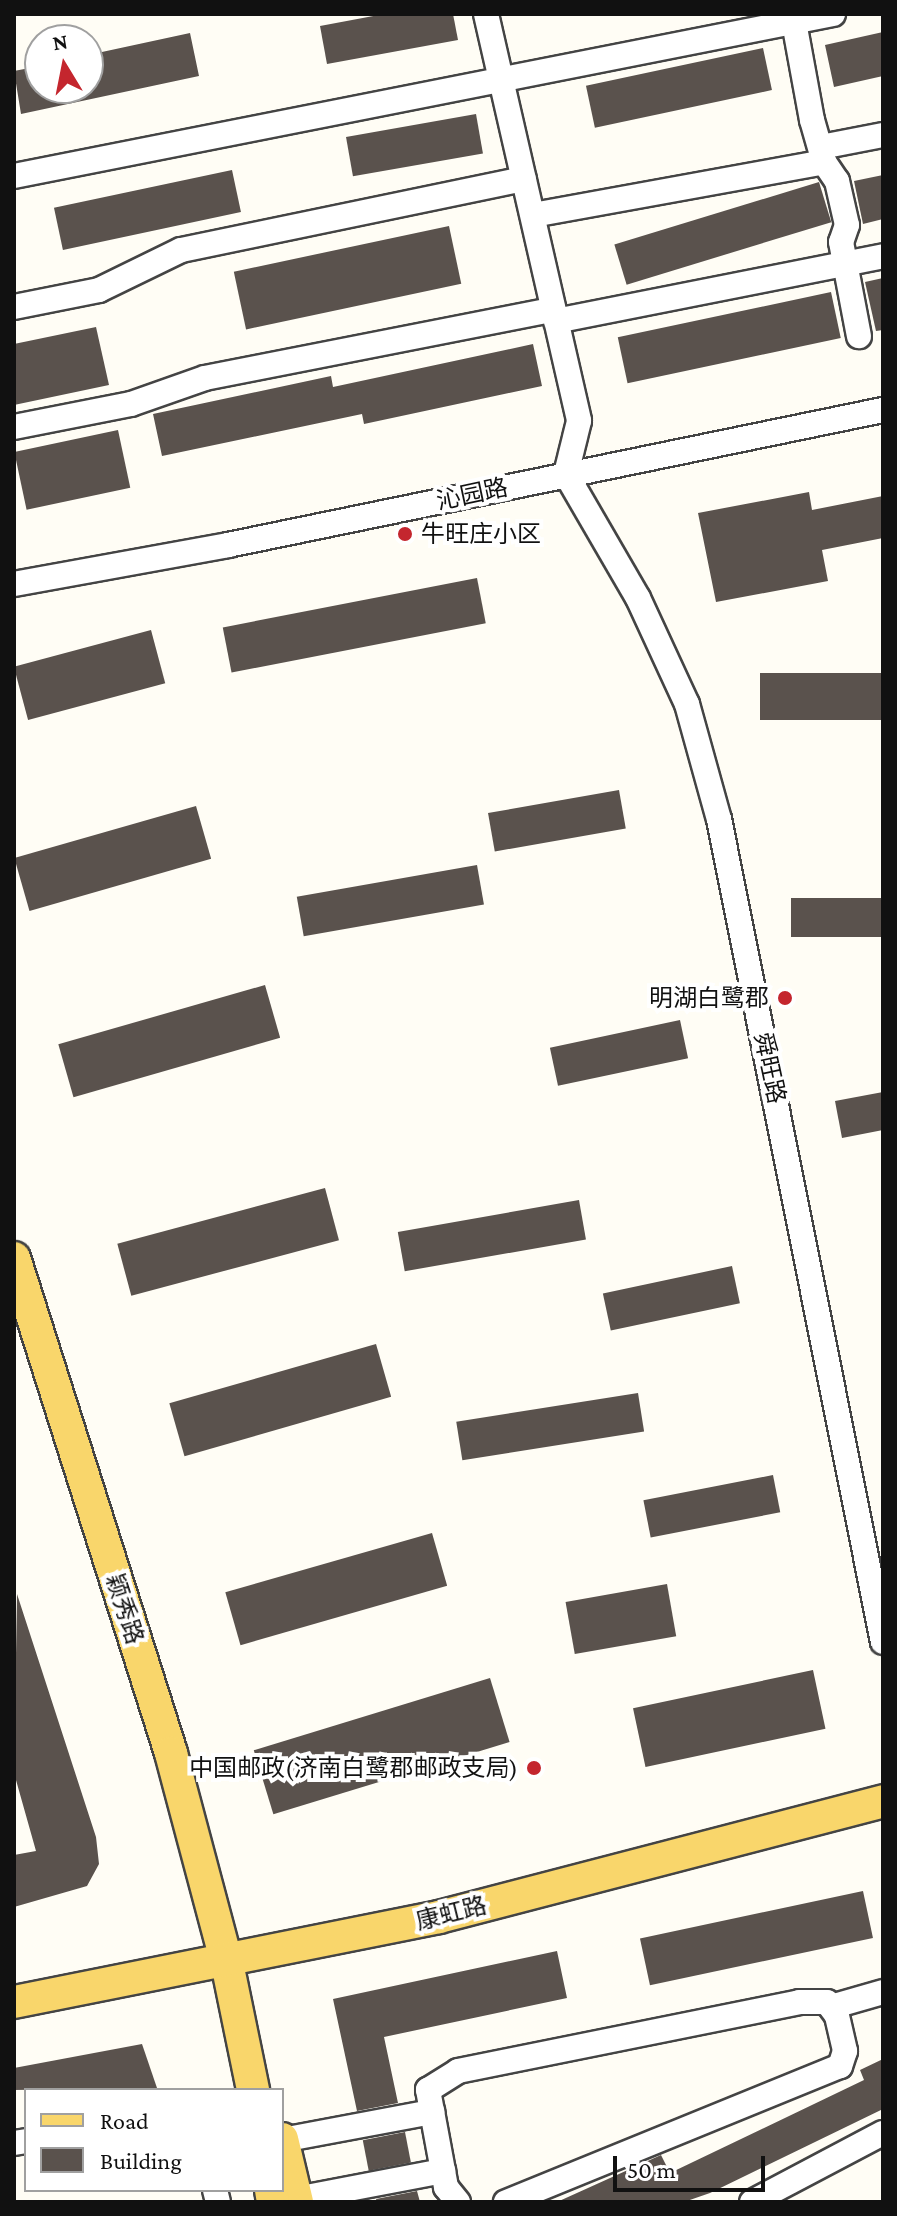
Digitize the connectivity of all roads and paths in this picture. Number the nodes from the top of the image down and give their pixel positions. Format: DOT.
graph roads {
  1 [pos="486,14"];
  2 [pos="833,14"];
  3 [pos="794,22"];
  4 [pos="742,23"];
  5 [pos="501,80"];
  6 [pos="883,135"];
  7 [pos="822,155"];
  8 [pos="14,176"];
  9 [pos="524,179"];
  10 [pos="533,215"];
  11 [pos="883,256"];
  12 [pos="845,264"];
  13 [pos="14,307"];
  14 [pos="554,316"];
  15 [pos="859,336"];
  16 [pos="883,410"];
  17 [pos="14,427"];
  18 [pos="566,474"];
  19 [pos="14,584"];
  20 [pos="14,1258"];
  21 [pos="883,1642"];
  22 [pos="883,1801"];
  23 [pos="227,1963"];
  24 [pos="883,1992"];
  25 [pos="14,2002"];
  26 [pos="831,2007"];
  27 [pos="253,2088"];
  28 [pos="270,2088"];
  29 [pos="432,2112"];
  30 [pos="883,2133"];
  31 [pos="284,2140"];
  32 [pos="443,2171"];
  33 [pos="284,2198"];
  34 [pos="458,2202"];
  35 [pos="506,2202"];
  36 [pos="752,2202"];
  1 -- 5 [label="street"];
  2 -- 3 [label="street"];
  3 -- 4 [label="street"];
  3 -- 7 [label="street"];
  4 -- 5 [label="street"];
  5 -- 8 [label="street"];
  5 -- 9 [label="street"];
  6 -- 7 [label="street"];
  7 -- 10 [label="street"];
  7 -- 12 [label="street"];
  9 -- 10 [label="street"];
  9 -- 13 [label="street"];
  10 -- 14 [label="street"];
  11 -- 12 [label="street"];
  12 -- 14 [label="street"];
  12 -- 15 [label="street"];
  14 -- 17 [label="street"];
  14 -- 18 [label="street"];
  16 -- 18 [label="street, 沁园路"];
  18 -- 19 [label="street, 沁园路"];
  18 -- 21 [label="street, 舜旺路"];
  20 -- 23 [label="main road, 颖秀路"];
  22 -- 23 [label="main road, 康虹路"];
  23 -- 25 [label="main road, 康虹路"];
  23 -- 27 [label="main road, 颖秀路"];
  23 -- 28 [label="main road, 颖秀路"];
  24 -- 26 [label="street"];
  26 -- 29 [label="street"];
  26 -- 35 [label="street"];
  29 -- 31 [label="street"];
  29 -- 32 [label="street"];
  30 -- 36 [label="street"];
  32 -- 33 [label="street"];
  32 -- 34 [label="street"];
}
